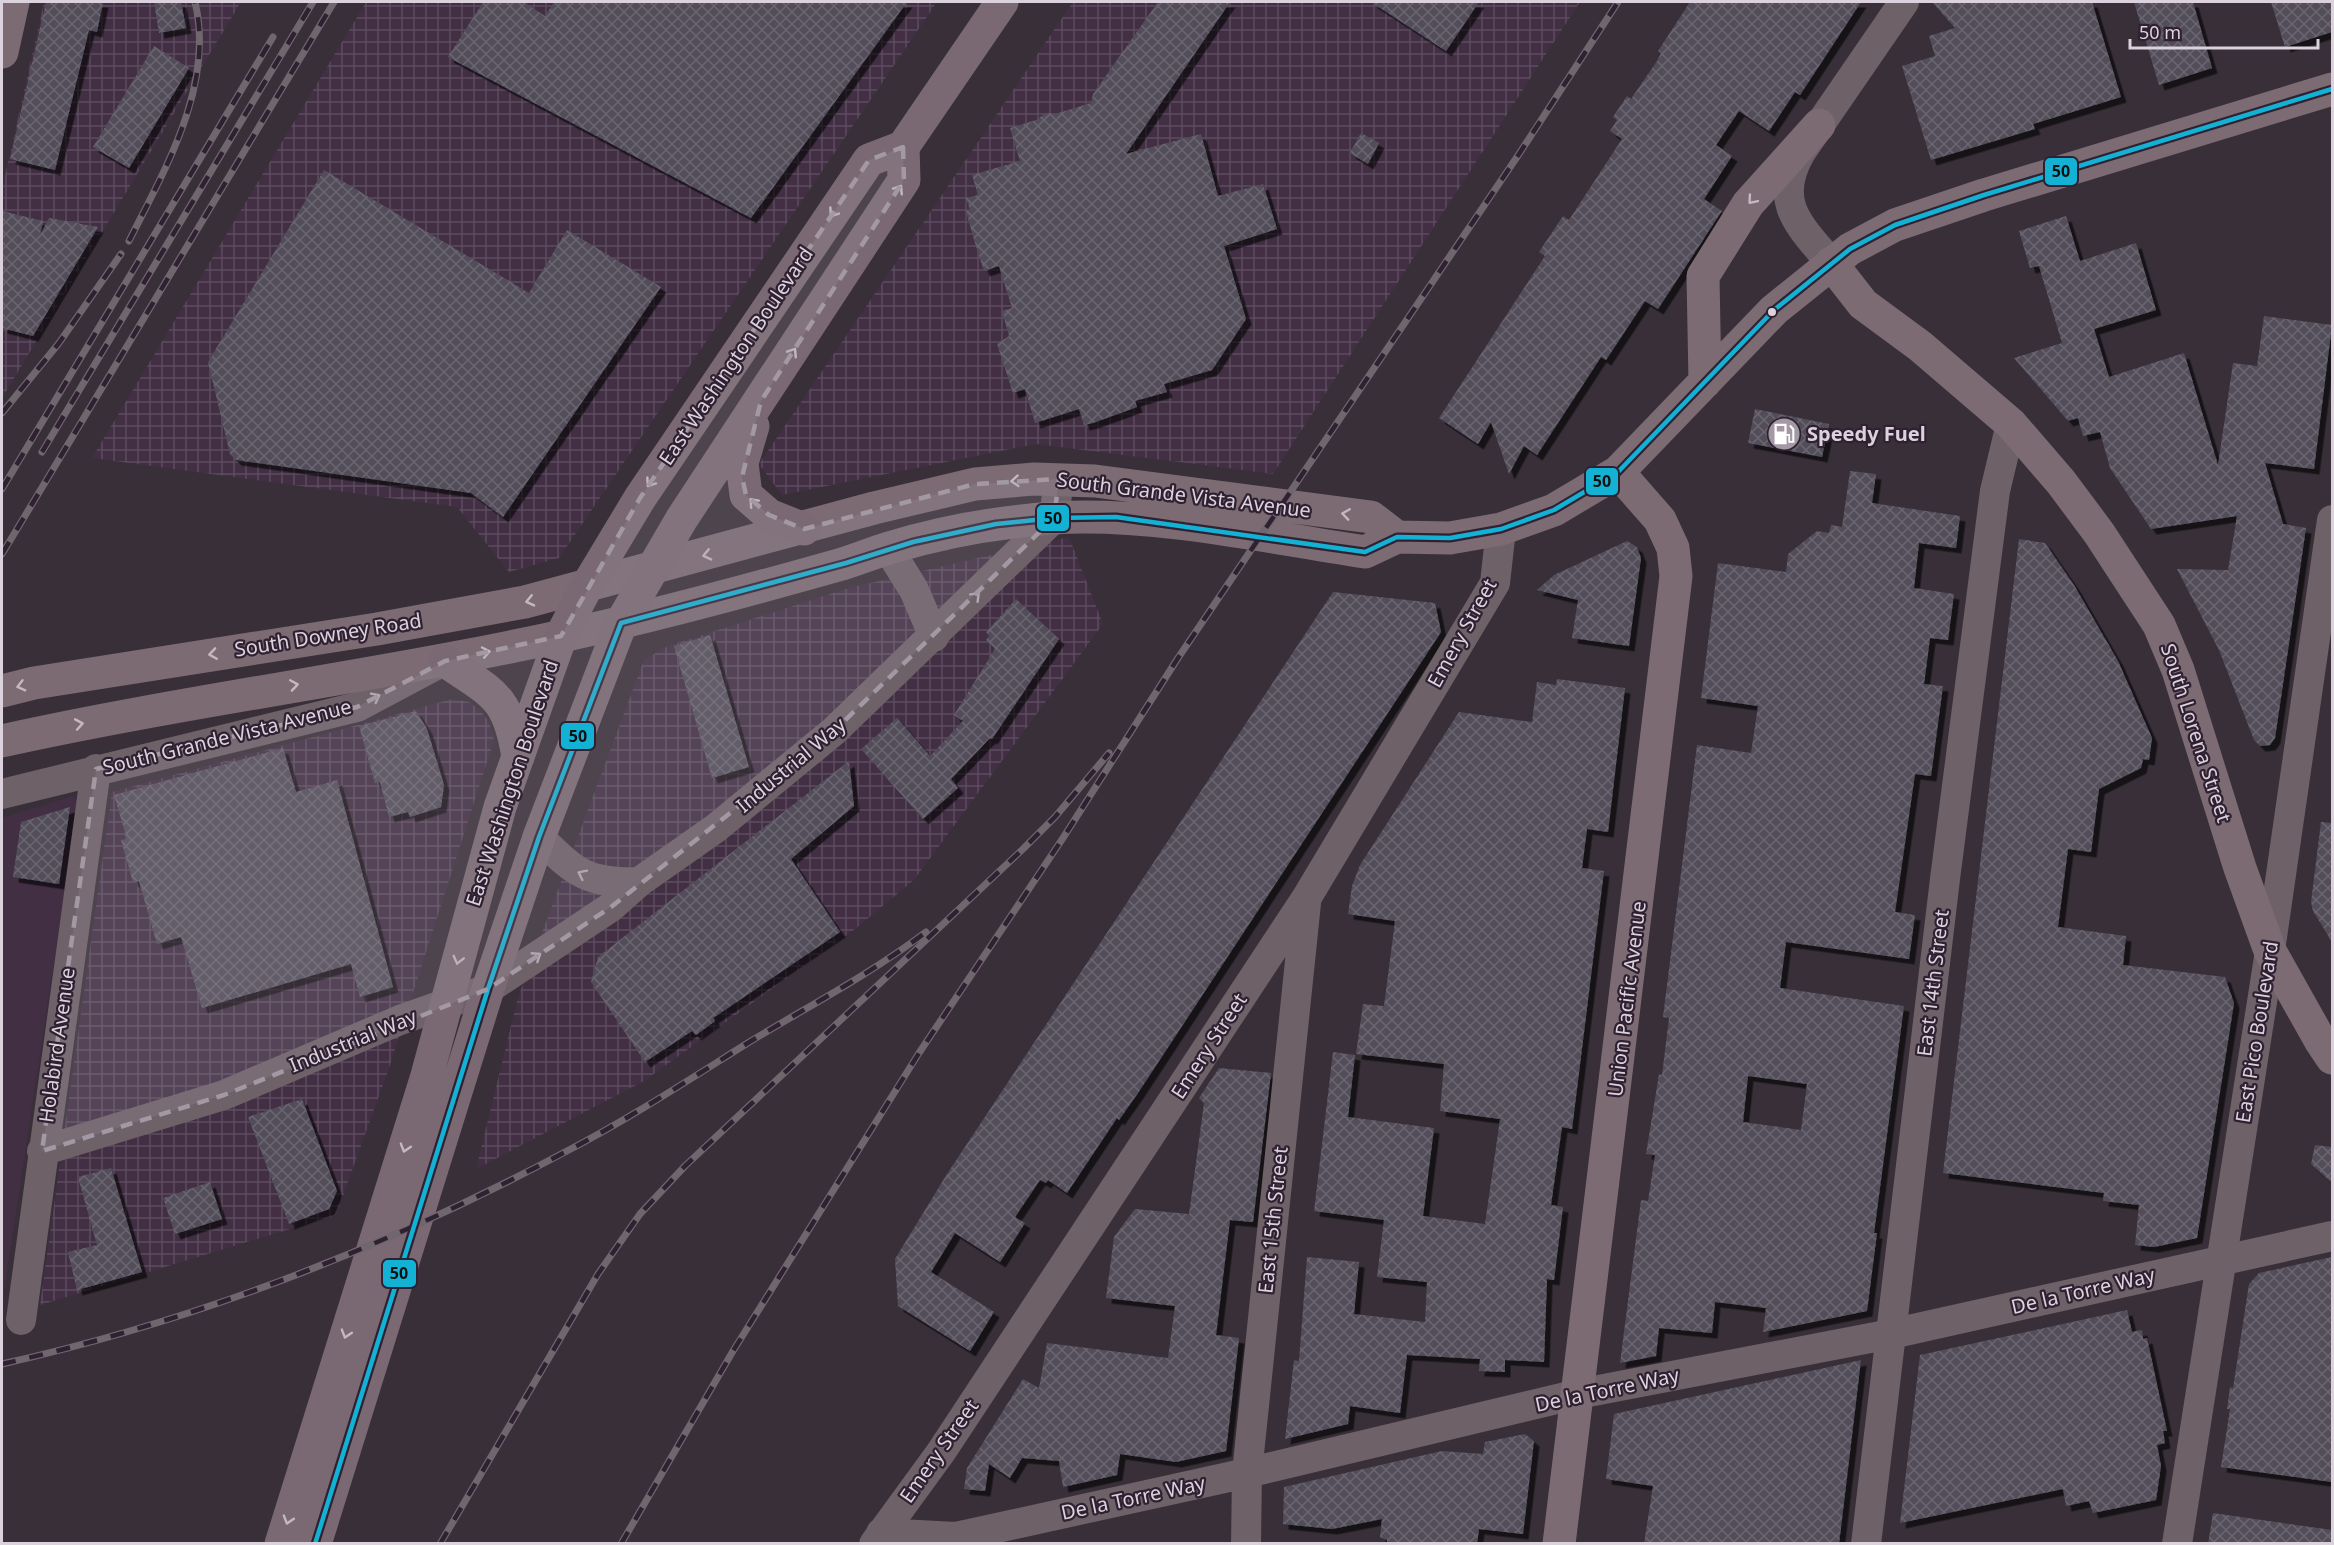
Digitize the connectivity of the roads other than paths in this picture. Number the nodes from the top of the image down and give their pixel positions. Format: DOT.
graph roads {
  1 [pos="13,2"];
  2 [pos="1002,2"];
  3 [pos="1904,2"];
  4 [pos="2,52"];
  5 [pos="2332,88"];
  6 [pos="1819,125"];
  7 [pos="903,147"];
  8 [pos="1831,264"];
  9 [pos="1705,382"];
  10 [pos="761,401"];
  11 [pos="2011,424"];
  12 [pos="1618,472"];
  13 [pos="1059,479"];
  14 [pos="1054,518"];
  15 [pos="2332,520"];
  16 [pos="804,529"];
  17 [pos="1501,529"];
  18 [pos="1397,537"];
  19 [pos="888,548"];
  20 [pos="652,570"];
  21 [pos="587,586"];
  22 [pos="621,622"];
  23 [pos="561,636"];
  24 [pos="934,637"];
  25 [pos="445,661"];
  26 [pos="2,691"];
  27 [pos="2,741"];
  28 [pos="518,757"];
  29 [pos="96,769"];
  30 [pos="2,794"];
  31 [pos="539,837"];
  32 [pos="639,882"];
  33 [pos="1307,897"];
  34 [pos="2270,951"];
  35 [pos="488,989"];
  36 [pos="447,1003"];
  37 [pos="2332,1058"];
  38 [pos="42,1151"];
  39 [pos="2332,1236"];
  40 [pos="2222,1260"];
  41 [pos="21,1320"];
  42 [pos="1891,1334"];
  43 [pos="1578,1394"];
  44 [pos="1247,1473"];
  45 [pos="878,1538"];
  46 [pos="281,1544"];
  47 [pos="315,1544"];
  48 [pos="1246,1544"];
  49 [pos="1559,1544"];
  50 [pos="1866,1544"];
  51 [pos="2177,1544"];
  1 -- 4 [label="main road"];
  2 -- 7 [label="main road"];
  3 -- 6 [label="street"];
  5 -- 8 [label="main road, South Grande Vista Avenue"];
  6 -- 8 [label="street"];
  6 -- 9 [label="main road, one-way"];
  10 -- 7 [label="main road, one-way"];
  7 -- 21 [label="main road, East Washington Boulevard, one-way"];
  8 -- 9 [label="main road, South Grande Vista Avenue"];
  8 -- 11 [label="main road, South Lorena Street"];
  9 -- 12 [label="main road, South Grande Vista Avenue"];
  16 -- 10 [label="main road, one-way"];
  10 -- 20 [label="main road"];
  11 -- 34 [label="main road, South Lorena Street"];
  11 -- 42 [label="street, East 14th Street"];
  12 -- 17 [label="main road, South Grande Vista Avenue"];
  12 -- 43 [label="main road, Union Pacific Avenue"];
  13 -- 14 [label="street"];
  13 -- 16 [label="main road, South Grande Vista Avenue, one-way"];
  18 -- 13 [label="main road, South Grande Vista Avenue, one-way"];
  14 -- 18 [label="main road, South Grande Vista Avenue"];
  14 -- 19 [label="main road, South Grande Vista Avenue"];
  24 -- 14 [label="street, Industrial Way, one-way"];
  15 -- 34 [label="street, East Pico Boulevard"];
  16 -- 20 [label="main road, South Grande Vista Avenue, one-way"];
  17 -- 18 [label="main road, South Grande Vista Avenue"];
  17 -- 33 [label="street, Emery Street"];
  19 -- 22 [label="main road, South Grande Vista Avenue"];
  19 -- 24 [label="street"];
  20 -- 21 [label="main road, South Downey Road"];
  20 -- 22 [label="main road"];
  21 -- 23 [label="main road, East Washington Boulevard"];
  21 -- 26 [label="main road, South Downey Road, one-way"];
  22 -- 23 [label="main road"];
  22 -- 31 [label="main road"];
  25 -- 23 [label="main road, one-way"];
  23 -- 28 [label="main road, East Washington Boulevard"];
  24 -- 32 [label="street, Industrial Way"];
  27 -- 25 [label="main road, one-way"];
  25 -- 28 [label="main road"];
  29 -- 25 [label="street, South Grande Vista Avenue, one-way"];
  28 -- 36 [label="main road, East Washington Boulevard, one-way"];
  29 -- 30 [label="street, South Grande Vista Avenue"];
  29 -- 38 [label="street, Holabird Avenue"];
  32 -- 31 [label="street, one-way"];
  31 -- 35 [label="main road"];
  35 -- 32 [label="street, Industrial Way, one-way"];
  33 -- 44 [label="street, East 15th Street"];
  33 -- 45 [label="street, Emery Street"];
  34 -- 37 [label="main road, South Lorena Street"];
  34 -- 40 [label="street, East Pico Boulevard"];
  35 -- 36 [label="street, Industrial Way"];
  35 -- 47 [label="main road"];
  36 -- 38 [label="street, Industrial Way"];
  36 -- 46 [label="main road, East Washington Boulevard, one-way"];
  38 -- 41 [label="street, Holabird Avenue"];
  39 -- 40 [label="street, De la Torre Way"];
  40 -- 42 [label="street, De la Torre Way"];
  40 -- 51 [label="street, East Pico Boulevard"];
  42 -- 43 [label="street, De la Torre Way"];
  42 -- 50 [label="street, East 14th Street"];
  43 -- 44 [label="street, De la Torre Way"];
  43 -- 49 [label="main road, Union Pacific Avenue"];
  44 -- 45 [label="street, De la Torre Way"];
  44 -- 48 [label="street, East 15th Street"];
}
